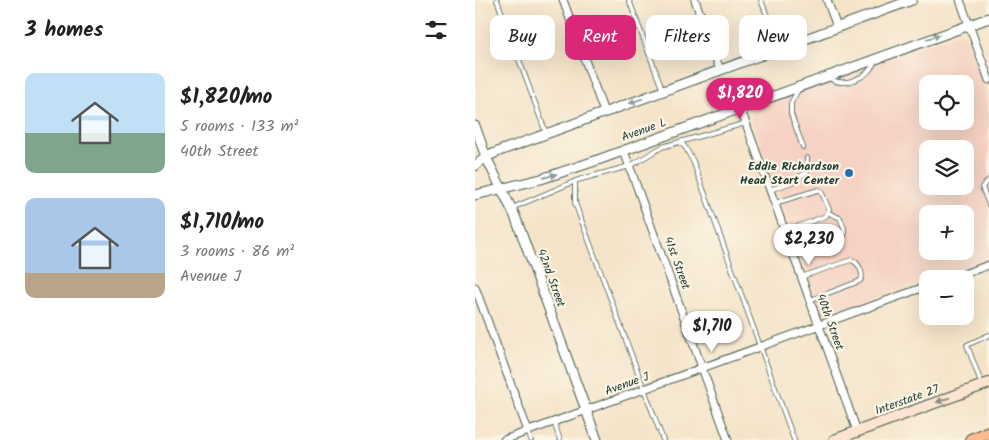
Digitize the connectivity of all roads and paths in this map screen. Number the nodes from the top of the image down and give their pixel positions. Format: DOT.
graph roads {
  1 [pos="497,0"];
  2 [pos="563,0"];
  3 [pos="629,0"];
  4 [pos="695,0"];
  5 [pos="761,0"];
  6 [pos="827,0"];
  7 [pos="911,0"];
  8 [pos="960,0"];
  9 [pos="895,3"];
  10 [pos="767,15"];
  11 [pos="989,18"];
  12 [pos="969,25"];
  13 [pos="837,27"];
  14 [pos="807,38"];
  15 [pos="748,60"];
  16 [pos="720,70"];
  17 [pos="989,80"];
  18 [pos="799,86"];
  19 [pos="663,91"];
  20 [pos="740,107"];
  21 [pos="604,112"];
  22 [pos="746,123"];
  23 [pos="475,126"];
  24 [pos="545,134"];
  25 [pos="680,142"];
  26 [pos="803,147"];
  27 [pos="624,151"];
  28 [pos="486,157"];
  29 [pos="807,158"];
  30 [pos="475,166"];
  31 [pos="629,166"];
  32 [pos="989,180"];
  33 [pos="575,182"];
  34 [pos="503,188"];
  35 [pos="770,190"];
  36 [pos="475,195"];
  37 [pos="775,203"];
  38 [pos="989,205"];
  39 [pos="512,208"];
  40 [pos="829,213"];
  41 [pos="785,231"];
  42 [pos="793,255"];
  43 [pos="989,265"];
  44 [pos="974,270"];
  45 [pos="801,277"];
  46 [pos="475,287"];
  47 [pos="919,289"];
  48 [pos="810,300"];
  49 [pos="819,325"];
  50 [pos="989,335"];
  51 [pos="761,347"];
  52 [pos="702,368"];
  53 [pos="985,385"];
  54 [pos="645,390"];
  55 [pos="586,410"];
  56 [pos="554,422"];
  57 [pos="528,431"];
  58 [pos="857,432"];
  59 [pos="989,432"];
  60 [pos="503,440"];
  61 [pos="531,440"];
  62 [pos="560,440"];
  63 [pos="597,440"];
  64 [pos="663,440"];
  65 [pos="728,440"];
  66 [pos="794,440"];
  67 [pos="834,440"];
  68 [pos="971,440"];
  1 -- 24 [label="lane"];
  2 -- 21 [label="street"];
  3 -- 19 [label="lane"];
  4 -- 16 [label="street"];
  5 -- 10 [label="lane"];
  6 -- 13 [label="street"];
  7 -- 9 [label="street"];
  8 -- 12 [label="street"];
  9 -- 13 [label="street"];
  11 -- 12 [label="street, Avenue L"];
  12 -- 17 [label="street"];
  18 -- 12 [label="street, Avenue L, one-way"];
  13 -- 14 [label="street"];
  15 -- 16 [label="street"];
  16 -- 19 [label="street"];
  18 -- 20 [label="street, Avenue L"];
  18 -- 26 [label="lane"];
  19 -- 21 [label="street, one-way"];
  20 -- 22 [label="street, 40th Street"];
  20 -- 27 [label="street, Avenue L"];
  21 -- 24 [label="street"];
  22 -- 25 [label="lane"];
  22 -- 35 [label="street, 40th Street"];
  23 -- 28 [label="street, 42nd Street"];
  24 -- 28 [label="street"];
  25 -- 31 [label="lane"];
  25 -- 51 [label="lane"];
  27 -- 31 [label="street, 41st Street"];
  34 -- 27 [label="street, Avenue L, one-way"];
  28 -- 30 [label="street"];
  28 -- 34 [label="street, 42nd Street"];
  29 -- 35 [label="lane"];
  31 -- 33 [label="lane"];
  31 -- 52 [label="street, 41st Street"];
  32 -- 38 [label="lane"];
  33 -- 39 [label="lane"];
  33 -- 54 [label="lane"];
  34 -- 36 [label="street, Avenue L"];
  34 -- 39 [label="street, 42nd Street"];
  35 -- 37 [label="street, 40th Street"];
  37 -- 40 [label="lane"];
  37 -- 41 [label="street, 40th Street"];
  39 -- 55 [label="street, 42nd Street"];
  40 -- 41 [label="lane"];
  40 -- 42 [label="lane"];
  41 -- 42 [label="street, 40th Street"];
  42 -- 45 [label="street, 40th Street"];
  43 -- 44 [label="street"];
  45 -- 48 [label="street, 40th Street"];
  45 -- 48 [label="lane"];
  46 -- 57 [label="street"];
  47 -- 49 [label="street, Avenue J"];
  48 -- 49 [label="street, 40th Street"];
  49 -- 51 [label="street, Avenue J"];
  49 -- 58 [label="street, 40th Street"];
  50 -- 53 [label="lane"];
  51 -- 52 [label="street, Avenue J"];
  51 -- 66 [label="lane"];
  52 -- 54 [label="street, Avenue J"];
  52 -- 65 [label="street, 41st Street"];
  53 -- 58 [label="main road, Interstate 27, one-way"];
  54 -- 55 [label="street, Avenue J"];
  54 -- 64 [label="lane"];
  55 -- 56 [label="street, Avenue J"];
  55 -- 63 [label="street, 42nd Street"];
  56 -- 57 [label="street, Avenue J"];
  56 -- 62 [label="lane"];
  57 -- 60 [label="street, Avenue J"];
  57 -- 61 [label="lane"];
  58 -- 67 [label="main road, Interstate 27"];
  59 -- 68 [label="highway"];
}
